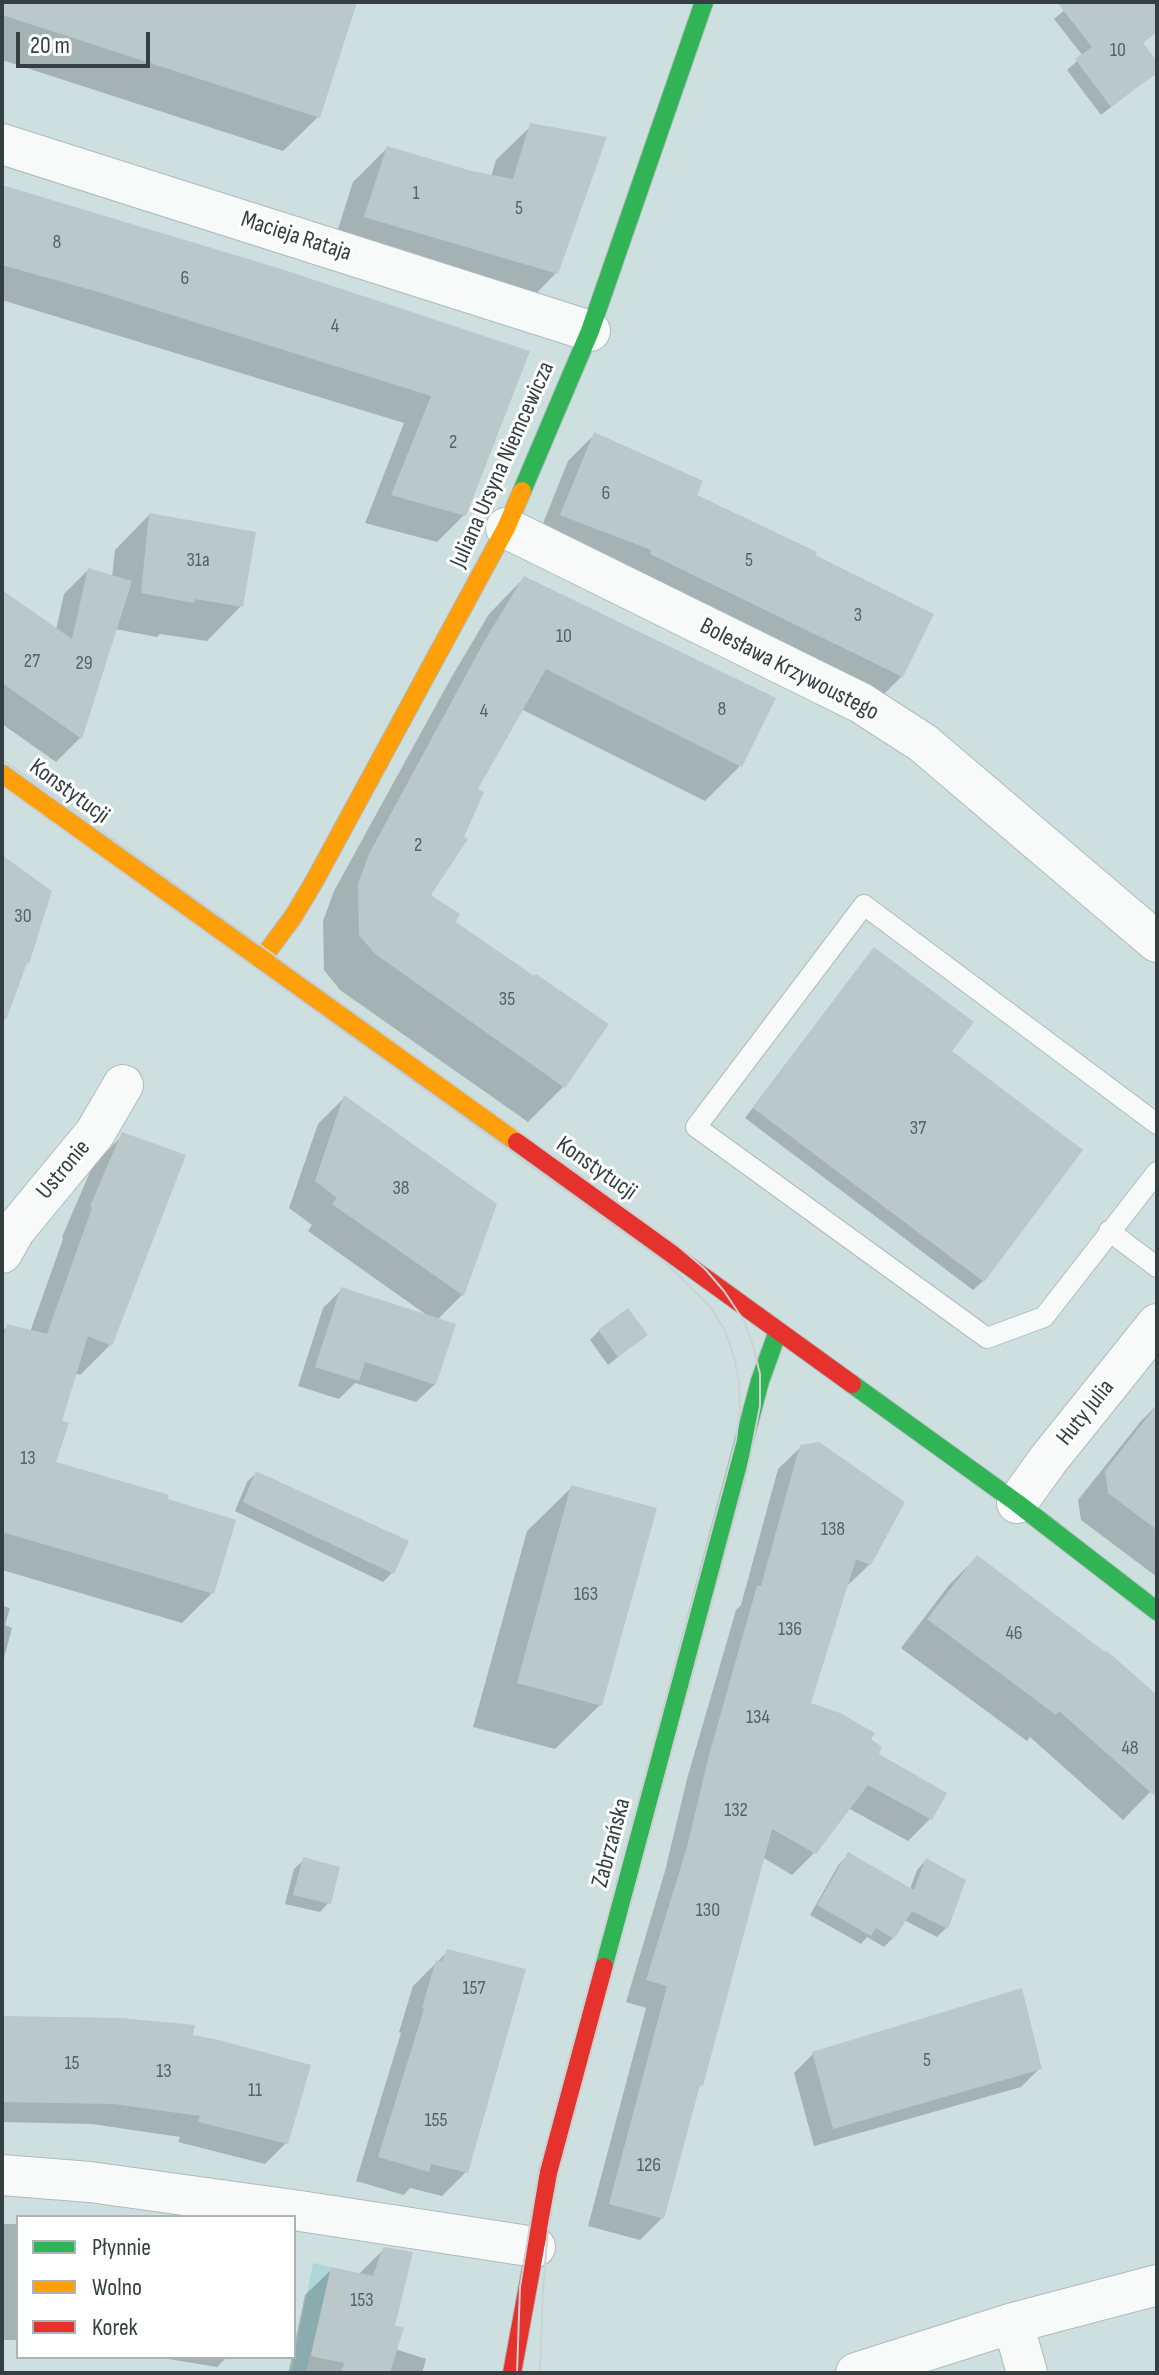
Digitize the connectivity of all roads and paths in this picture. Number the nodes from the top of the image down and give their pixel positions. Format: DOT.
graph roads {
  1 [pos="704,2"];
  2 [pos="2,144"];
  3 [pos="590,331"];
  4 [pos="506,528"];
  5 [pos="2,774"];
  6 [pos="1157,942"];
  7 [pos="261,960"];
  8 [pos="123,1085"];
  9 [pos="1157,1124"];
  10 [pos="1157,1172"];
  11 [pos="1109,1231"];
  12 [pos="2,1253"];
  13 [pos="1157,1267"];
  14 [pos="1155,1330"];
  15 [pos="778,1331"];
  16 [pos="1017,1503"];
  17 [pos="1157,1611"];
  18 [pos="2,2175"];
  19 [pos="535,2247"];
  20 [pos="1157,2285"];
  21 [pos="1013,2323"];
  22 [pos="512,2373"];
  23 [pos="856,2373"];
  24 [pos="1027,2373"];
  1 -- 3 [label="street, Juliana Ursyna Niemcewicza"];
  2 -- 3 [label="street, Macieja Rataja"];
  3 -- 4 [label="street, Juliana Ursyna Niemcewicza"];
  4 -- 6 [label="street, Bolesława Krzywoustego"];
  4 -- 7 [label="street, Juliana Ursyna Niemcewicza"];
  5 -- 7 [label="street, Konstytucji"];
  7 -- 15 [label="street, Konstytucji"];
  8 -- 12 [label="street, Ustronie"];
  9 -- 11 [label="lane"];
  10 -- 11 [label="lane"];
  11 -- 13 [label="lane"];
  14 -- 16 [label="street, Huty Julia"];
  15 -- 16 [label="street, Konstytucji"];
  15 -- 19 [label="street, Zabrzańska"];
  16 -- 17 [label="street, Konstytucji"];
  18 -- 19 [label="street"];
  19 -- 22 [label="street, Zabrzańska"];
  20 -- 21 [label="street"];
  21 -- 23 [label="street"];
  21 -- 24 [label="street"];
}
